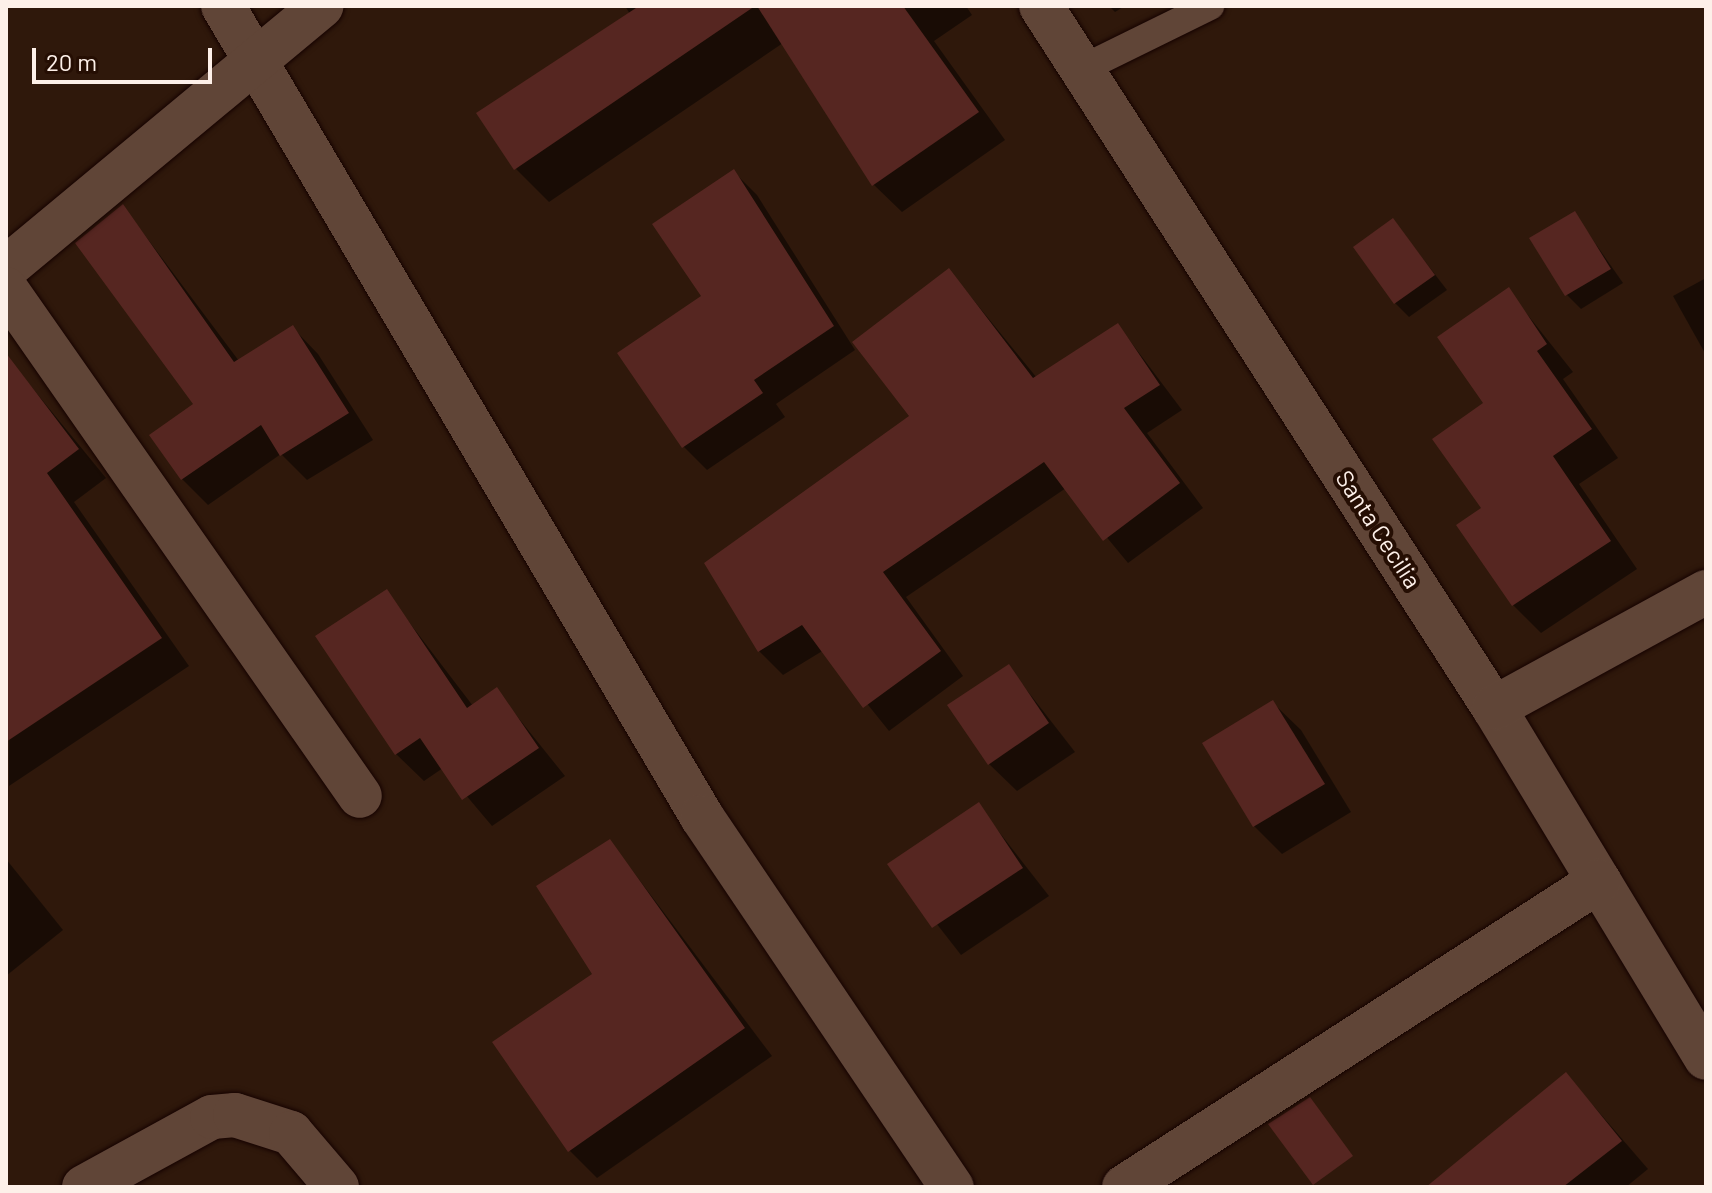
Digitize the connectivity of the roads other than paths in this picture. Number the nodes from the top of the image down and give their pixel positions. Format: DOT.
graph roads {
  1 [pos="223,6"];
  2 [pos="322,6"];
  3 [pos="1041,6"];
  4 [pos="1210,6"];
  5 [pos="255,62"];
  6 [pos="1082,69"];
  7 [pos="6,268"];
  8 [pos="6,289"];
  9 [pos="1706,592"];
  10 [pos="1494,708"];
  11 [pos="360,796"];
  12 [pos="1599,881"];
  13 [pos="1706,1058"];
  14 [pos="84,1187"];
  15 [pos="337,1187"];
  16 [pos="952,1187"];
  17 [pos="1124,1187"];
  1 -- 5 [label="street"];
  2 -- 5 [label="street"];
  3 -- 6 [label="street, Santa Cecilia"];
  4 -- 6 [label="lane"];
  5 -- 7 [label="street"];
  5 -- 16 [label="street"];
  6 -- 10 [label="street, Santa Cecilia"];
  8 -- 11 [label="street"];
  9 -- 10 [label="street"];
  10 -- 12 [label="street, Santa Cecilia"];
  12 -- 13 [label="street, Santa Cecilia"];
  12 -- 17 [label="street"];
  14 -- 15 [label="street"];
}
